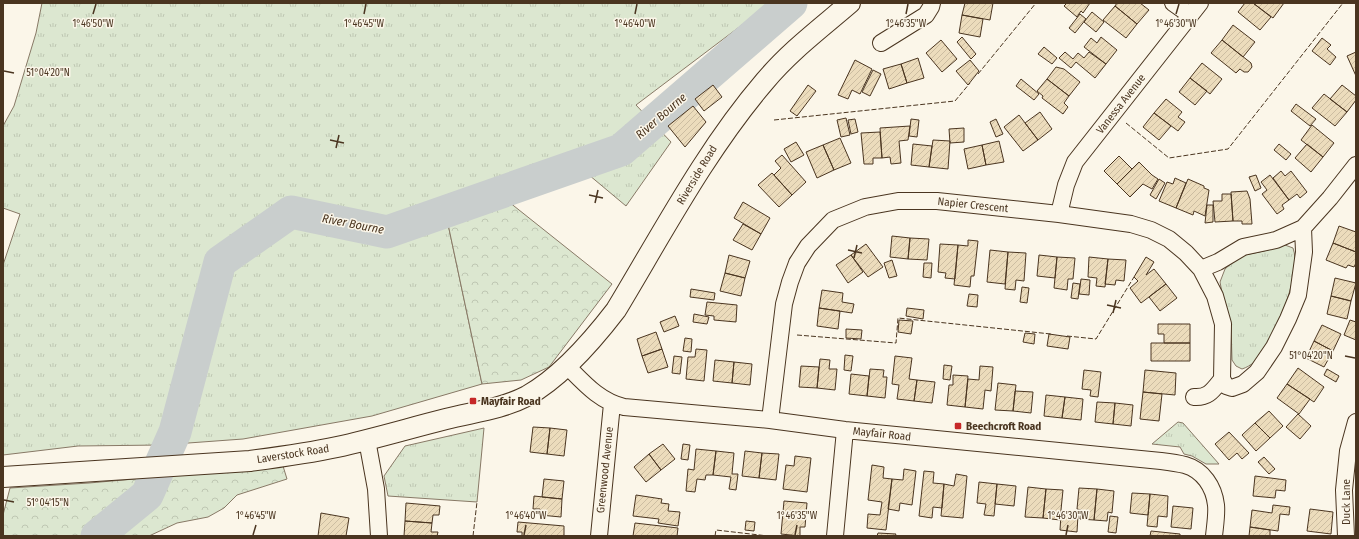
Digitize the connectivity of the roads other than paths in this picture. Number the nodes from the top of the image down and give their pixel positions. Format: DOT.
graph roads {
  1 [pos="850,3"];
  2 [pos="932,3"];
  3 [pos="1173,3"];
  4 [pos="1200,3"];
  5 [pos="1190,16"];
  6 [pos="881,43"];
  7 [pos="1356,165"];
  8 [pos="1059,214"];
  9 [pos="1302,228"];
  10 [pos="1201,268"];
  11 [pos="566,365"];
  12 [pos="1222,379"];
  13 [pos="1194,397"];
  14 [pos="612,404"];
  15 [pos="770,420"];
  16 [pos="1356,422"];
  17 [pos="845,430"];
  18 [pos="367,440"];
  19 [pos="3,477"];
  20 [pos="379,536"];
  21 [pos="599,536"];
  22 [pos="835,536"];
  23 [pos="1214,536"];
  24 [pos="1346,536"];
  1 -- 11 [label="street, Riverside Road"];
  2 -- 6 [label="street"];
  3 -- 5 [label="street"];
  4 -- 5 [label="street, Vanessa Avenue"];
  5 -- 8 [label="street, Vanessa Avenue"];
  7 -- 9 [label="street"];
  8 -- 10 [label="street, Napier Crescent"];
  8 -- 15 [label="street, Napier Crescent"];
  9 -- 10 [label="street"];
  9 -- 12 [label="street"];
  10 -- 12 [label="street, Napier Crescent"];
  11 -- 14 [label="street, Mayfair Road"];
  11 -- 18 [label="street, Laverstock Road"];
  12 -- 13 [label="street"];
  14 -- 15 [label="street, Mayfair Road"];
  14 -- 21 [label="street, Greenwood Avenue"];
  15 -- 17 [label="street, Mayfair Road"];
  16 -- 24 [label="street, Duck Lane"];
  17 -- 22 [label="street"];
  17 -- 23 [label="street, Mayfair Road"];
  18 -- 19 [label="street, Laverstock Road"];
  18 -- 20 [label="street"];
}
